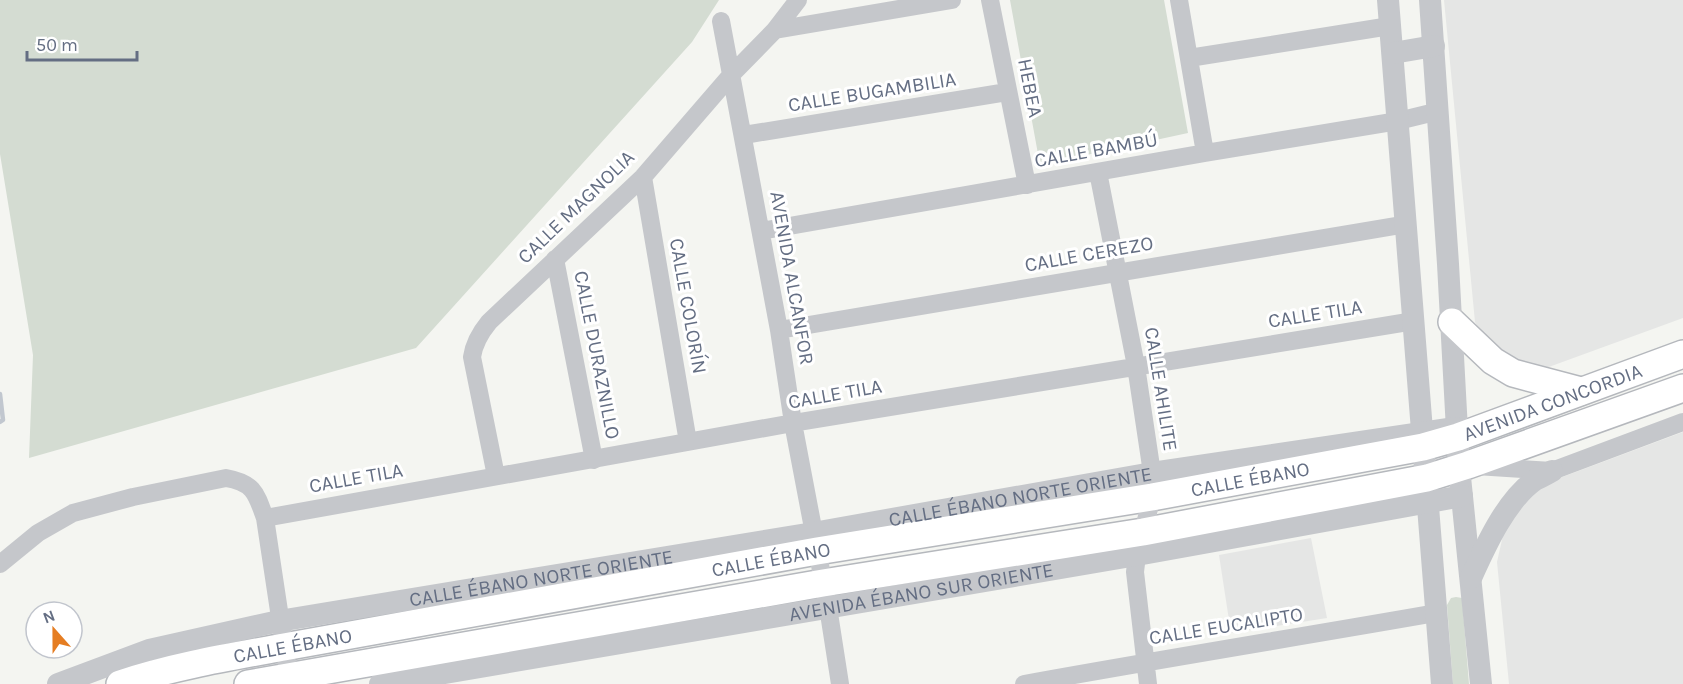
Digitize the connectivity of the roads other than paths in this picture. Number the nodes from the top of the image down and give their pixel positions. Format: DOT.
graph roads {
  1 [pos="798,0"];
  2 [pos="952,0"];
  3 [pos="990,0"];
  4 [pos="1179,0"];
  5 [pos="1388,0"];
  6 [pos="1430,0"];
  7 [pos="721,21"];
  8 [pos="1390,26"];
  9 [pos="775,30"];
  10 [pos="1434,46"];
  11 [pos="1393,53"];
  12 [pos="1189,58"];
  13 [pos="732,74"];
  14 [pos="1007,92"];
  15 [pos="1439,111"];
  16 [pos="1398,121"];
  17 [pos="744,135"];
  18 [pos="1205,153"];
  19 [pos="1098,172"];
  20 [pos="643,177"];
  21 [pos="1027,185"];
  22 [pos="1407,224"];
  23 [pos="761,231"];
  24 [pos="555,259"];
  25 [pos="1118,272"];
  26 [pos="1414,321"];
  27 [pos="1452,322"];
  28 [pos="779,330"];
  29 [pos="1683,354"];
  30 [pos="1136,366"];
  31 [pos="1683,388"];
  32 [pos="1581,391"];
  33 [pos="1683,422"];
  34 [pos="793,423"];
  35 [pos="1457,433"];
  36 [pos="1422,440"];
  37 [pos="688,442"];
  38 [pos="594,460"];
  39 [pos="1464,466"];
  40 [pos="1552,471"];
  41 [pos="496,476"];
  42 [pos="1152,485"];
  43 [pos="1428,490"];
  44 [pos="1461,496"];
  45 [pos="265,518"];
  46 [pos="815,542"];
  47 [pos="1140,544"];
  48 [pos="0,564"];
  49 [pos="1470,579"];
  50 [pos="826,595"];
  51 [pos="1436,613"];
  52 [pos="281,634"];
  53 [pos="1144,662"];
  54 [pos="289,680"];
  55 [pos="58,684"];
  56 [pos="120,684"];
  57 [pos="248,684"];
  58 [pos="380,684"];
  59 [pos="840,684"];
  60 [pos="1024,684"];
  61 [pos="1148,684"];
  62 [pos="1442,684"];
  63 [pos="1480,684"];
  1 -- 9 [label="street, CALLE MAGNOLIA"];
  2 -- 9 [label="street"];
  3 -- 14 [label="street, HEBEA"];
  4 -- 12 [label="street"];
  5 -- 8 [label="street"];
  6 -- 10 [label="street"];
  7 -- 13 [label="street, AVENIDA ALCANFOR"];
  8 -- 11 [label="street"];
  8 -- 12 [label="street"];
  9 -- 13 [label="street, CALLE MAGNOLIA"];
  10 -- 11 [label="street"];
  10 -- 15 [label="street"];
  11 -- 16 [label="street"];
  12 -- 18 [label="street"];
  13 -- 17 [label="street, AVENIDA ALCANFOR"];
  13 -- 20 [label="street, CALLE MAGNOLIA"];
  14 -- 17 [label="street, CALLE BUGAMBILIA"];
  14 -- 21 [label="street, HEBEA"];
  15 -- 16 [label="street, CALLE BAMBÚ"];
  15 -- 27 [label="street"];
  16 -- 18 [label="street, CALLE BAMBÚ"];
  16 -- 22 [label="street"];
  17 -- 23 [label="street, AVENIDA ALCANFOR"];
  18 -- 19 [label="street, CALLE BAMBÚ"];
  19 -- 21 [label="street, CALLE BAMBÚ"];
  19 -- 25 [label="street, CALLE AHILITE"];
  20 -- 24 [label="street, CALLE MAGNOLIA"];
  20 -- 37 [label="street, CALLE COLORÍN"];
  21 -- 23 [label="street, CALLE BAMBÚ"];
  22 -- 25 [label="street, CALLE CEREZO"];
  22 -- 26 [label="street"];
  23 -- 28 [label="street, AVENIDA ALCANFOR"];
  24 -- 38 [label="street, CALLE DURAZNILLO"];
  24 -- 41 [label="street, CALLE MAGNOLIA"];
  25 -- 28 [label="street, CALLE CEREZO"];
  25 -- 30 [label="street, CALLE AHILITE"];
  26 -- 30 [label="street, CALLE TILA"];
  26 -- 36 [label="street"];
  27 -- 32 [label="main road"];
  27 -- 35 [label="street"];
  28 -- 34 [label="street, AVENIDA ALCANFOR"];
  29 -- 32 [label="main road, AVENIDA CONCORDIA"];
  30 -- 34 [label="street, CALLE TILA"];
  30 -- 42 [label="street, CALLE AHILITE"];
  31 -- 39 [label="main road, AVENIDA CONCORDIA"];
  32 -- 35 [label="main road, AVENIDA CONCORDIA"];
  33 -- 40 [label="street"];
  34 -- 37 [label="street, CALLE TILA"];
  34 -- 46 [label="street, AVENIDA ALCANFOR"];
  35 -- 36 [label="main road, AVENIDA CONCORDIA"];
  35 -- 39 [label="street"];
  36 -- 42 [label="main road, CALLE ÉBANO"];
  36 -- 43 [label="street"];
  37 -- 38 [label="street, CALLE TILA"];
  38 -- 41 [label="street, CALLE TILA"];
  39 -- 40 [label="street"];
  39 -- 43 [label="main road, AVENIDA CONCORDIA"];
  39 -- 44 [label="street"];
  40 -- 49 [label="street"];
  41 -- 45 [label="street, CALLE TILA"];
  42 -- 46 [label="main road, CALLE ÉBANO"];
  42 -- 47 [label="street, CALLE AHILITE"];
  43 -- 44 [label="street"];
  43 -- 47 [label="main road, CALLE ÉBANO"];
  43 -- 51 [label="street"];
  44 -- 49 [label="street"];
  45 -- 48 [label="street"];
  45 -- 52 [label="street"];
  46 -- 50 [label="street, AVENIDA ALCANFOR"];
  46 -- 52 [label="main road, CALLE ÉBANO"];
  47 -- 50 [label="main road, CALLE ÉBANO"];
  47 -- 53 [label="street, CALLE AHILITE"];
  49 -- 63 [label="street"];
  50 -- 54 [label="main road, CALLE ÉBANO"];
  50 -- 58 [label="street, AVENIDA ÉBANO SUR ORIENTE"];
  50 -- 59 [label="street, AVENIDA ALCANFOR"];
  51 -- 53 [label="street, CALLE EUCALIPTO"];
  51 -- 62 [label="street"];
  52 -- 54 [label="street"];
  52 -- 55 [label="street"];
  52 -- 56 [label="main road, CALLE ÉBANO"];
  53 -- 60 [label="street, CALLE EUCALIPTO"];
  53 -- 61 [label="street, CALLE AHILITE"];
  54 -- 57 [label="main road, CALLE ÉBANO"];
}
